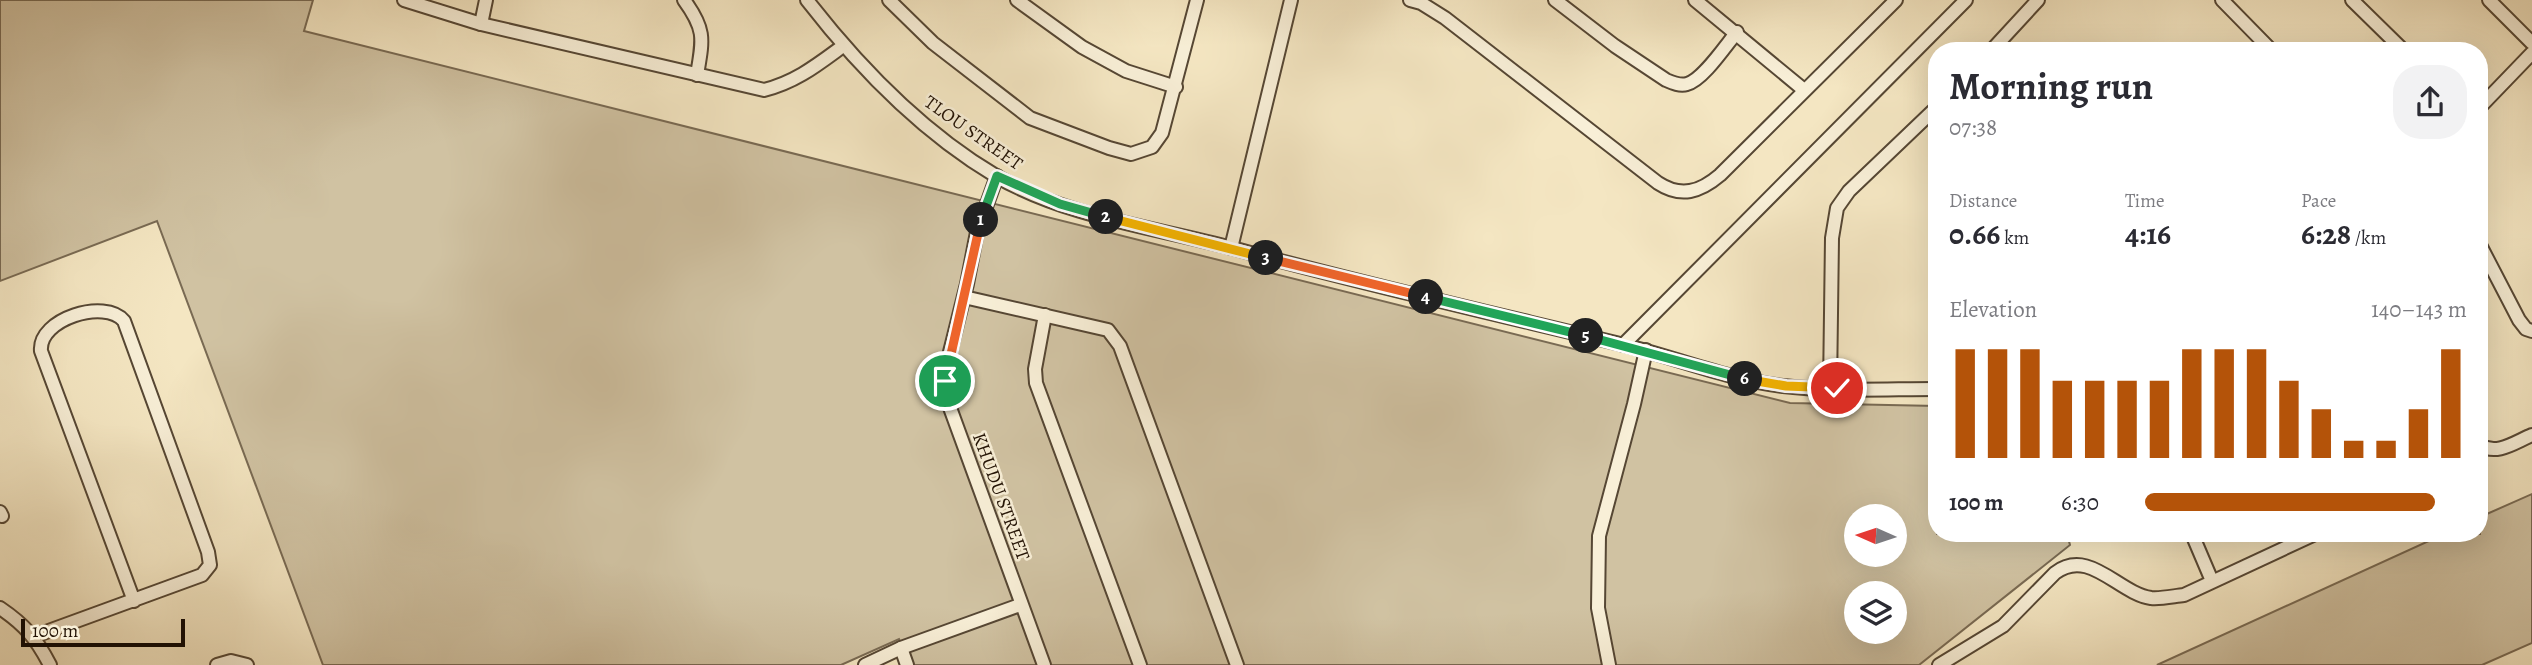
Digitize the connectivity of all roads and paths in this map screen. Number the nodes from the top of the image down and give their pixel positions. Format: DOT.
graph roads {
  1 [pos="404,0"];
  2 [pos="486,0"];
  3 [pos="684,0"];
  4 [pos="807,0"];
  5 [pos="888,0"];
  6 [pos="1017,0"];
  7 [pos="1183,0"];
  8 [pos="1290,0"];
  9 [pos="1410,0"];
  10 [pos="1555,0"];
  11 [pos="1695,0"];
  12 [pos="1896,0"];
  13 [pos="1966,0"];
  14 [pos="2038,0"];
  15 [pos="2222,0"];
  16 [pos="2352,0"];
  17 [pos="2489,0"];
  18 [pos="1197,2"];
  19 [pos="481,24"];
  20 [pos="1737,32"];
  21 [pos="2003,42"];
  22 [pos="2263,42"];
  23 [pos="2395,42"];
  24 [pos="2532,43"];
  25 [pos="843,46"];
  26 [pos="2532,53"];
  27 [pos="697,75"];
  28 [pos="1176,87"];
  29 [pos="1804,90"];
  30 [pos="2488,99"];
  31 [pos="1928,116"];
  32 [pos="997,176"];
  33 [pos="1231,248"];
  34 [pos="2488,260"];
  35 [pos="964,297"];
  36 [pos="1045,315"];
  37 [pos="2532,331"];
  38 [pos="1623,345"];
  39 [pos="1646,350"];
  40 [pos="1830,388"];
  41 [pos="1928,389"];
  42 [pos="2532,435"];
  43 [pos="2488,448"];
  44 [pos="2195,542"];
  45 [pos="2297,542"];
  46 [pos="2212,581"];
  47 [pos="134,601"];
  48 [pos="1020,605"];
  49 [pos="0,608"];
  50 [pos="35,636"];
  51 [pos="901,648"];
  52 [pos="50,665"];
  53 [pos="217,665"];
  54 [pos="247,665"];
  55 [pos="865,665"];
  56 [pos="907,665"];
  57 [pos="1044,665"];
  58 [pos="1140,665"];
  59 [pos="1237,665"];
  60 [pos="1609,665"];
  61 [pos="1940,665"];
  1 -- 19 [label="street"];
  2 -- 19 [label="street"];
  3 -- 27 [label="street"];
  4 -- 25 [label="street, TLOU STREET"];
  5 -- 28 [label="street"];
  6 -- 28 [label="street"];
  7 -- 18 [label="street"];
  8 -- 33 [label="street"];
  9 -- 29 [label="street"];
  10 -- 20 [label="street"];
  11 -- 20 [label="street"];
  12 -- 29 [label="street"];
  13 -- 38 [label="street"];
  14 -- 21 [label="street"];
  15 -- 22 [label="street"];
  16 -- 23 [label="street"];
  17 -- 24 [label="street"];
  18 -- 28 [label="street"];
  19 -- 27 [label="street"];
  20 -- 29 [label="street"];
  25 -- 27 [label="street"];
  25 -- 32 [label="street, TLOU STREET"];
  26 -- 30 [label="street"];
  31 -- 40 [label="street"];
  32 -- 33 [label="street, TLOU STREET"];
  32 -- 35 [label="street, KHUDU STREET"];
  33 -- 38 [label="street, TLOU STREET"];
  34 -- 37 [label="street"];
  35 -- 36 [label="street"];
  35 -- 48 [label="street, KHUDU STREET"];
  36 -- 58 [label="street"];
  36 -- 59 [label="street"];
  38 -- 39 [label="street, TLOU STREET"];
  39 -- 40 [label="street, TLOU STREET"];
  39 -- 60 [label="street"];
  40 -- 41 [label="street, TLOU STREET"];
  42 -- 43 [label="street"];
  44 -- 46 [label="street"];
  45 -- 46 [label="street"];
  46 -- 61 [label="street"];
  47 -- 47 [label="street"];
  47 -- 50 [label="street"];
  48 -- 51 [label="street"];
  48 -- 57 [label="street, KHUDU STREET"];
  49 -- 50 [label="street"];
  50 -- 52 [label="street"];
  51 -- 55 [label="street"];
  51 -- 56 [label="street"];
  53 -- 54 [label="street"];
}
